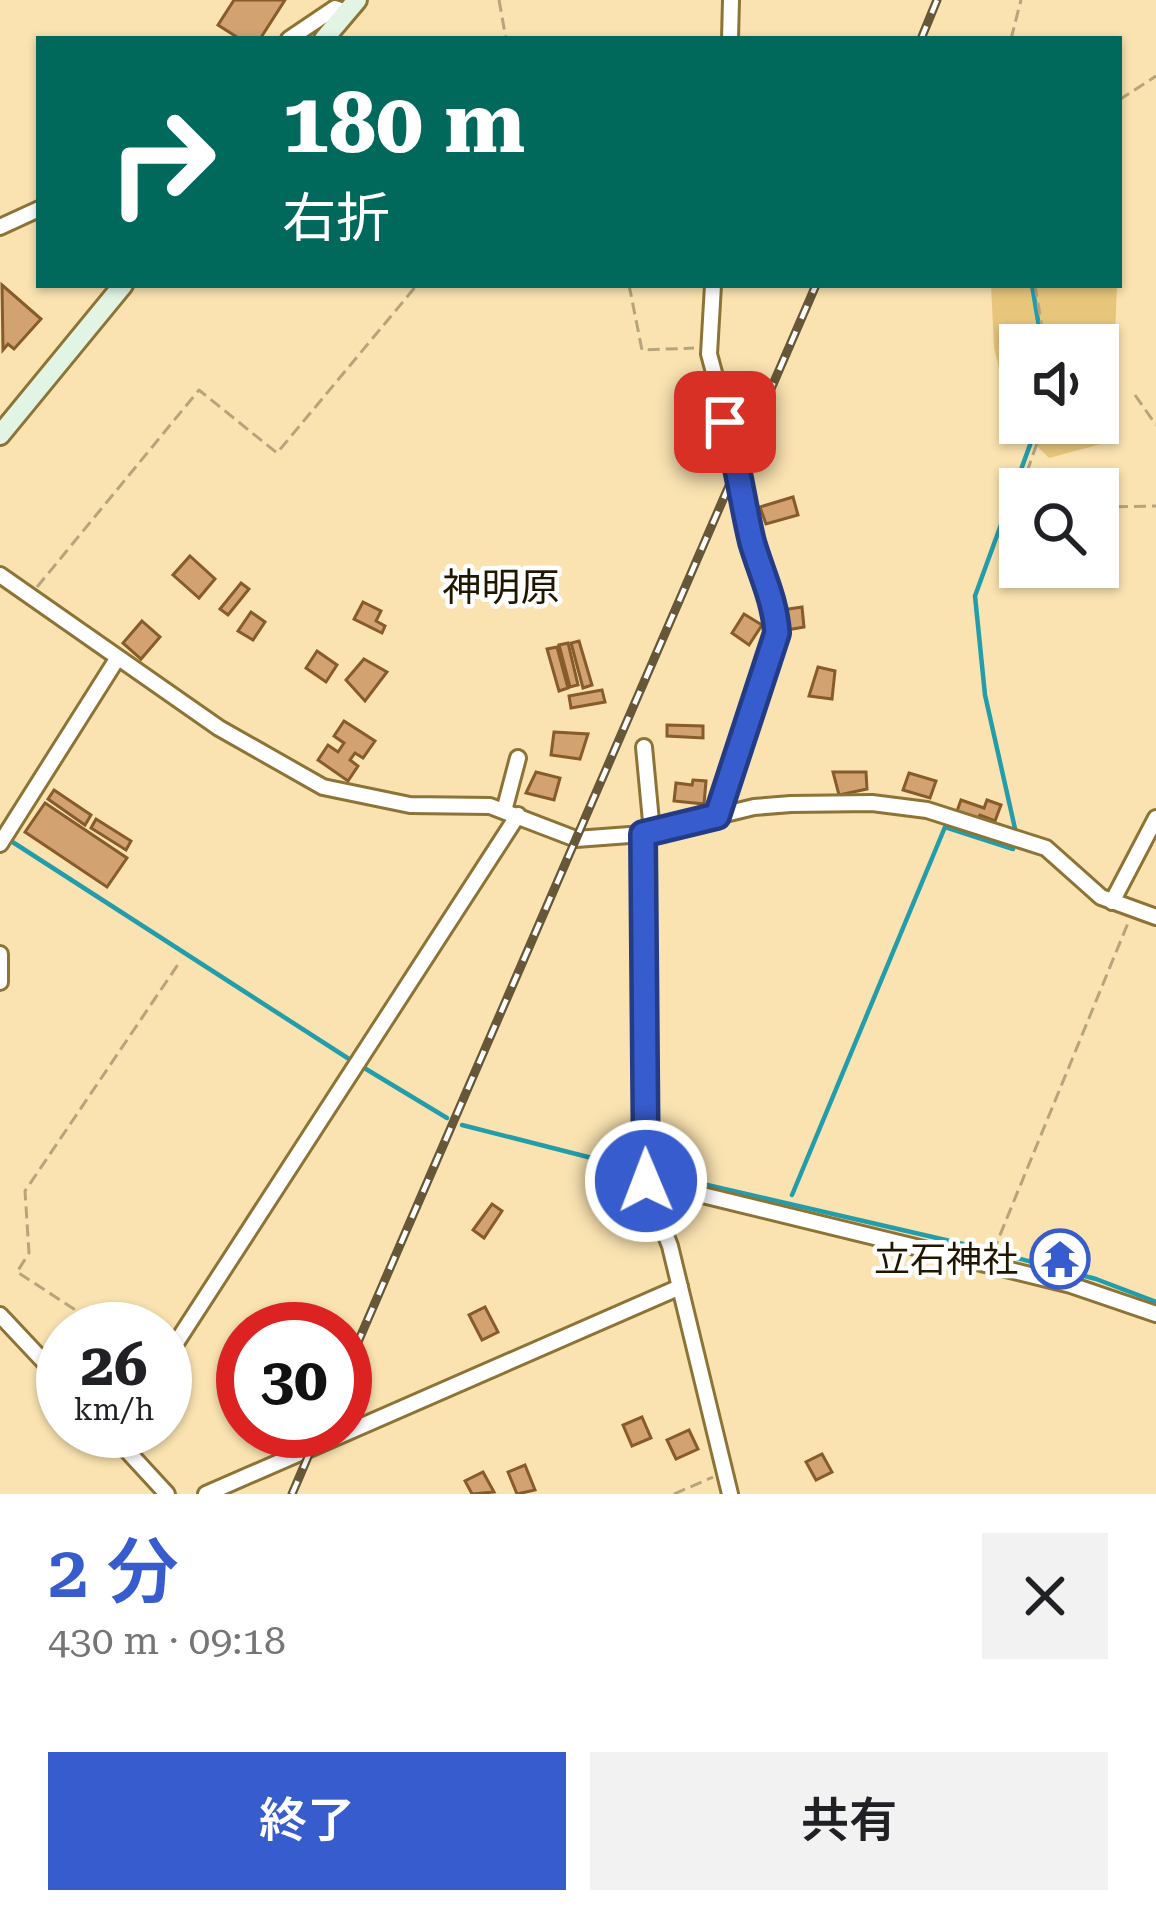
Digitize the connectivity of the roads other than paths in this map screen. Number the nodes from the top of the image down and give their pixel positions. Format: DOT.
graph roads {
  1 [pos="730,0"];
  2 [pos="351,6"];
  3 [pos="293,36"];
  4 [pos="326,36"];
  5 [pos="730,36"];
  6 [pos="36,210"];
  7 [pos="0,227"];
  8 [pos="121,288"];
  9 [pos="712,288"];
  10 [pos="0,435"];
  11 [pos="0,575"];
  12 [pos="117,659"];
  13 [pos="644,747"];
  14 [pos="518,758"];
  15 [pos="511,813"];
  16 [pos="717,816"];
  17 [pos="1156,818"];
  18 [pos="647,833"];
  19 [pos="0,844"];
  20 [pos="1112,902"];
  21 [pos="1156,916"];
  22 [pos="0,954"];
  23 [pos="0,982"];
  24 [pos="646,1181"];
  25 [pos="680,1287"];
  26 [pos="1156,1314"];
  27 [pos="0,1315"];
  28 [pos="192,1317"];
  29 [pos="36,1353"];
  30 [pos="136,1458"];
  31 [pos="167,1494"];
  32 [pos="206,1494"];
  33 [pos="730,1494"];
  1 -- 5 [label="street"];
  2 -- 3 [label="street"];
  2 -- 4 [label="main road"];
  6 -- 7 [label="street"];
  8 -- 10 [label="main road"];
  9 -- 16 [label="street"];
  11 -- 12 [label="street"];
  12 -- 15 [label="street"];
  12 -- 19 [label="street"];
  13 -- 18 [label="street"];
  14 -- 15 [label="street"];
  15 -- 18 [label="street"];
  15 -- 28 [label="street"];
  16 -- 18 [label="street"];
  16 -- 20 [label="street"];
  17 -- 20 [label="street"];
  18 -- 24 [label="street"];
  20 -- 21 [label="street"];
  22 -- 23 [label="street"];
  24 -- 25 [label="street"];
  24 -- 26 [label="street"];
  25 -- 32 [label="street"];
  25 -- 33 [label="street"];
  27 -- 29 [label="street"];
  30 -- 31 [label="street"];
}
